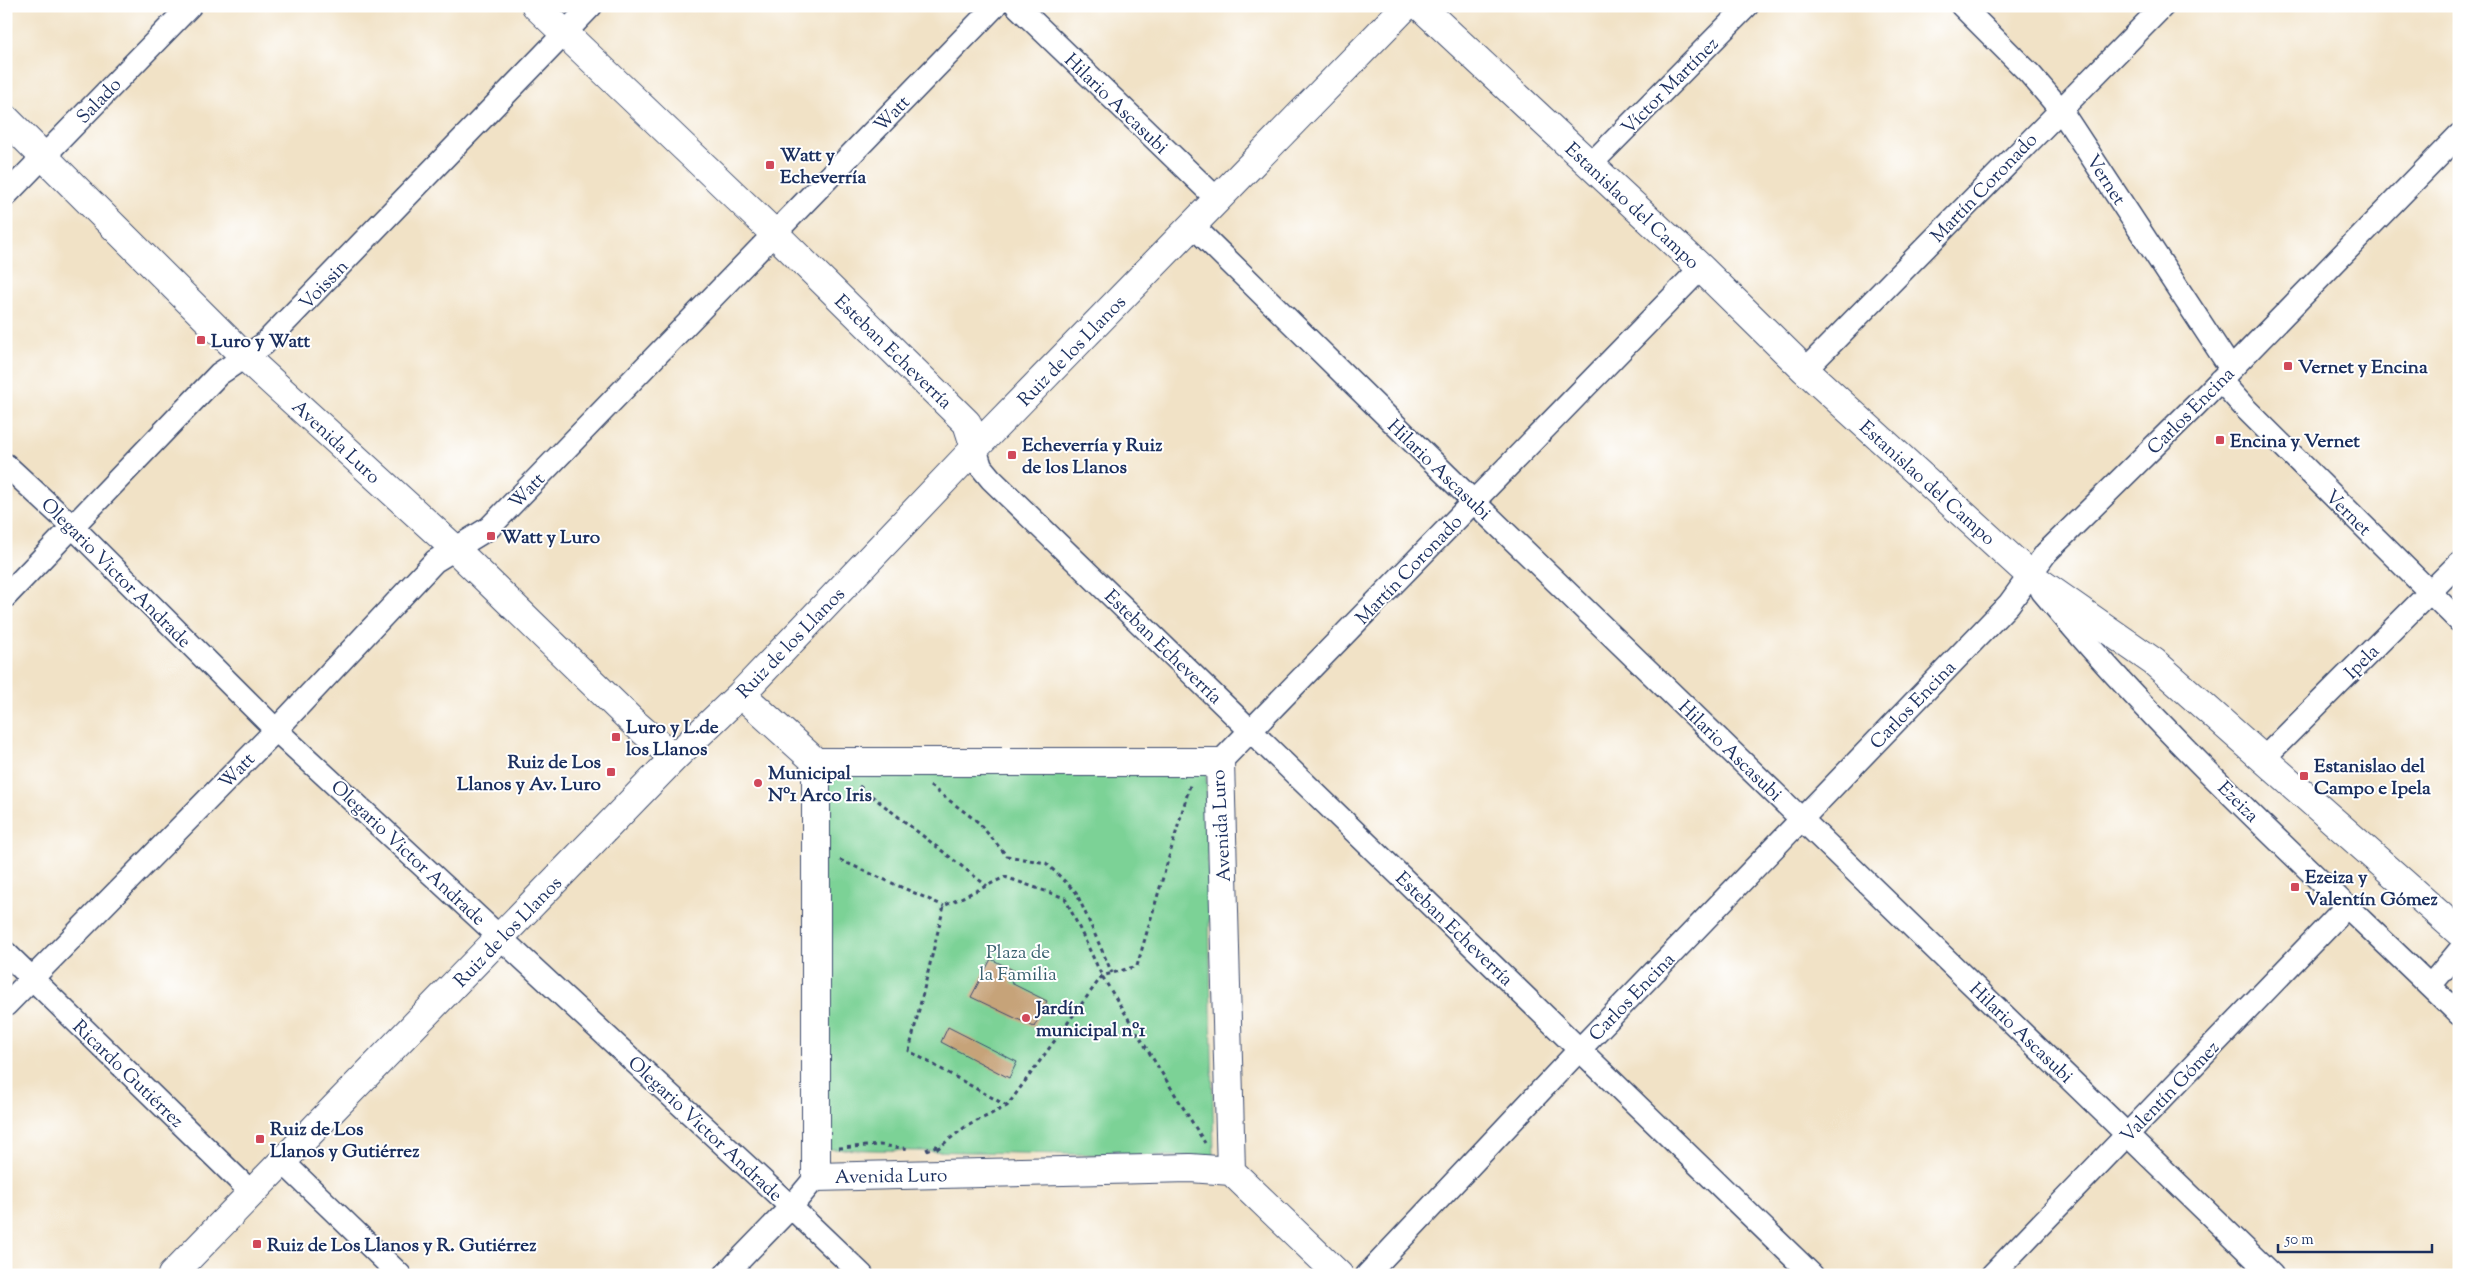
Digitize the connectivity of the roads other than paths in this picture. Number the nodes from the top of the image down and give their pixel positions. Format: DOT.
graph roads {
  1 [pos="190,6"];
  2 [pos="536,6"];
  3 [pos="591,6"];
  4 [pos="995,6"];
  5 [pos="1017,6"];
  6 [pos="1406,6"];
  7 [pos="1420,6"];
  8 [pos="1747,6"];
  9 [pos="1962,6"];
  10 [pos="2163,6"];
  11 [pos="564,34"];
  12 [pos="2060,109"];
  13 [pos="6,119"];
  14 [pos="2459,136"];
  15 [pos="45,155"];
  16 [pos="1590,164"];
  17 [pos="6,194"];
  18 [pos="1217,199"];
  19 [pos="1192,225"];
  20 [pos="774,233"];
  21 [pos="1701,268"];
  22 [pos="245,357"];
  23 [pos="1805,370"];
  24 [pos="2225,374"];
  25 [pos="975,448"];
  26 [pos="6,465"];
  27 [pos="1474,502"];
  28 [pos="73,527"];
  29 [pos="454,549"];
  30 [pos="2459,563"];
  31 [pos="2031,576"];
  32 [pos="2430,592"];
  33 [pos="6,596"];
  34 [pos="2459,621"];
  35 [pos="741,694"];
  36 [pos="276,730"];
  37 [pos="1252,730"];
  38 [pos="674,758"];
  39 [pos="2263,758"];
  40 [pos="816,762"];
  41 [pos="1220,762"];
  42 [pos="1802,819"];
  43 [pos="2347,906"];
  44 [pos="2459,932"];
  45 [pos="501,937"];
  46 [pos="2459,951"];
  47 [pos="6,953"];
  48 [pos="32,978"];
  49 [pos="2430,986"];
  50 [pos="6,1005"];
  51 [pos="2459,1014"];
  52 [pos="1580,1049"];
  53 [pos="2127,1135"];
  54 [pos="282,1161"];
  55 [pos="1231,1171"];
  56 [pos="816,1176"];
  57 [pos="251,1192"];
  58 [pos="791,1207"];
  59 [pos="172,1275"];
  60 [pos="400,1275"];
  61 [pos="725,1275"];
  62 [pos="862,1275"];
  63 [pos="1339,1275"];
  64 [pos="1367,1275"];
  65 [pos="1812,1275"];
  66 [pos="1992,1275"];
  67 [pos="2272,1275"];
  1 -- 15 [label="street, Salado"];
  2 -- 11 [label="street, Esteban Echeverría"];
  3 -- 11 [label="street, Voissin"];
  4 -- 20 [label="street, Watt"];
  5 -- 18 [label="street, Hilario Ascasubi"];
  6 -- 18 [label="street, Ruiz de los Llanos"];
  7 -- 16 [label="street, Estanislao del Campo"];
  8 -- 16 [label="street, Víctor Martínez"];
  9 -- 12 [label="street, Vernet"];
  10 -- 12 [label="street, Martín Coronado"];
  11 -- 20 [label="street, Esteban Echeverría"];
  11 -- 22 [label="street, Voissin"];
  12 -- 23 [label="street, Martín Coronado"];
  12 -- 24 [label="street, Vernet"];
  13 -- 15 [label="street, Avenida Luro"];
  14 -- 24 [label="street, Carlos Encina"];
  15 -- 17 [label="street, Salado"];
  15 -- 22 [label="street, Avenida Luro"];
  16 -- 21 [label="street, Estanislao del Campo"];
  18 -- 19 [label="street, Ruiz de los Llanos"];
  19 -- 25 [label="street, Ruiz de los Llanos"];
  19 -- 27 [label="street, Hilario Ascasubi"];
  20 -- 25 [label="street, Esteban Echeverría"];
  20 -- 29 [label="street, Watt"];
  21 -- 23 [label="street, Estanislao del Campo"];
  21 -- 27 [label="street, Martín Coronado"];
  22 -- 28 [label="street, Voissin"];
  22 -- 29 [label="street, Avenida Luro"];
  23 -- 31 [label="street, Estanislao del Campo"];
  24 -- 31 [label="street, Carlos Encina"];
  24 -- 32 [label="street, Vernet"];
  25 -- 35 [label="street, Ruiz de los Llanos"];
  25 -- 37 [label="street, Esteban Echeverría"];
  26 -- 28 [label="street, Olegario Victor Andrade"];
  27 -- 37 [label="street, Martín Coronado"];
  27 -- 42 [label="street, Hilario Ascasubi"];
  28 -- 33 [label="street, Voissin"];
  28 -- 36 [label="street, Olegario Victor Andrade"];
  29 -- 36 [label="street, Watt"];
  29 -- 38 [label="street, Avenida Luro"];
  30 -- 32 [label="street, Ipela"];
  31 -- 39 [label="street, Estanislao del Campo"];
  31 -- 42 [label="street, Carlos Encina"];
  31 -- 43 [label="street, Ezeiza"];
  32 -- 34 [label="street, Vernet"];
  32 -- 39 [label="street, Ipela"];
  35 -- 38 [label="street, Ruiz de los Llanos"];
  35 -- 40 [label="street"];
  36 -- 45 [label="street, Olegario Victor Andrade"];
  36 -- 48 [label="street, Watt"];
  37 -- 41 [label="street, Martín Coronado"];
  37 -- 52 [label="street, Esteban Echeverría"];
  38 -- 45 [label="street, Ruiz de los Llanos"];
  39 -- 44 [label="street, Estanislao del Campo"];
  40 -- 41 [label="street, Avenida Luro"];
  40 -- 56 [label="street, Avenida Luro"];
  41 -- 55 [label="street, Avenida Luro"];
  42 -- 52 [label="street, Carlos Encina"];
  42 -- 53 [label="street, Hilario Ascasubi"];
  43 -- 49 [label="street, Ezeiza"];
  43 -- 53 [label="street, Valentín Gómez"];
  45 -- 54 [label="street, Ruiz de los Llanos"];
  45 -- 58 [label="street, Olegario Victor Andrade"];
  46 -- 49 [label="street"];
  47 -- 48 [label="street, Ricardo Gutiérrez"];
  48 -- 50 [label="street, Watt"];
  48 -- 57 [label="street, Ricardo Gutiérrez"];
  49 -- 51 [label="street, Ezeiza"];
  52 -- 64 [label="street, Carlos Encina"];
  52 -- 65 [label="street, Esteban Echeverría"];
  53 -- 66 [label="street, Valentín Gómez"];
  53 -- 67 [label="street, Hilario Ascasubi"];
  54 -- 57 [label="street, Ruiz de los Llanos"];
  54 -- 60 [label="street"];
  55 -- 56 [label="street, Avenida Luro"];
  55 -- 63 [label="street"];
  56 -- 58 [label="street"];
  57 -- 59 [label="street, Ruiz de los Llanos"];
  58 -- 61 [label="street"];
  58 -- 62 [label="street, Olegario Victor Andrade"];
}
